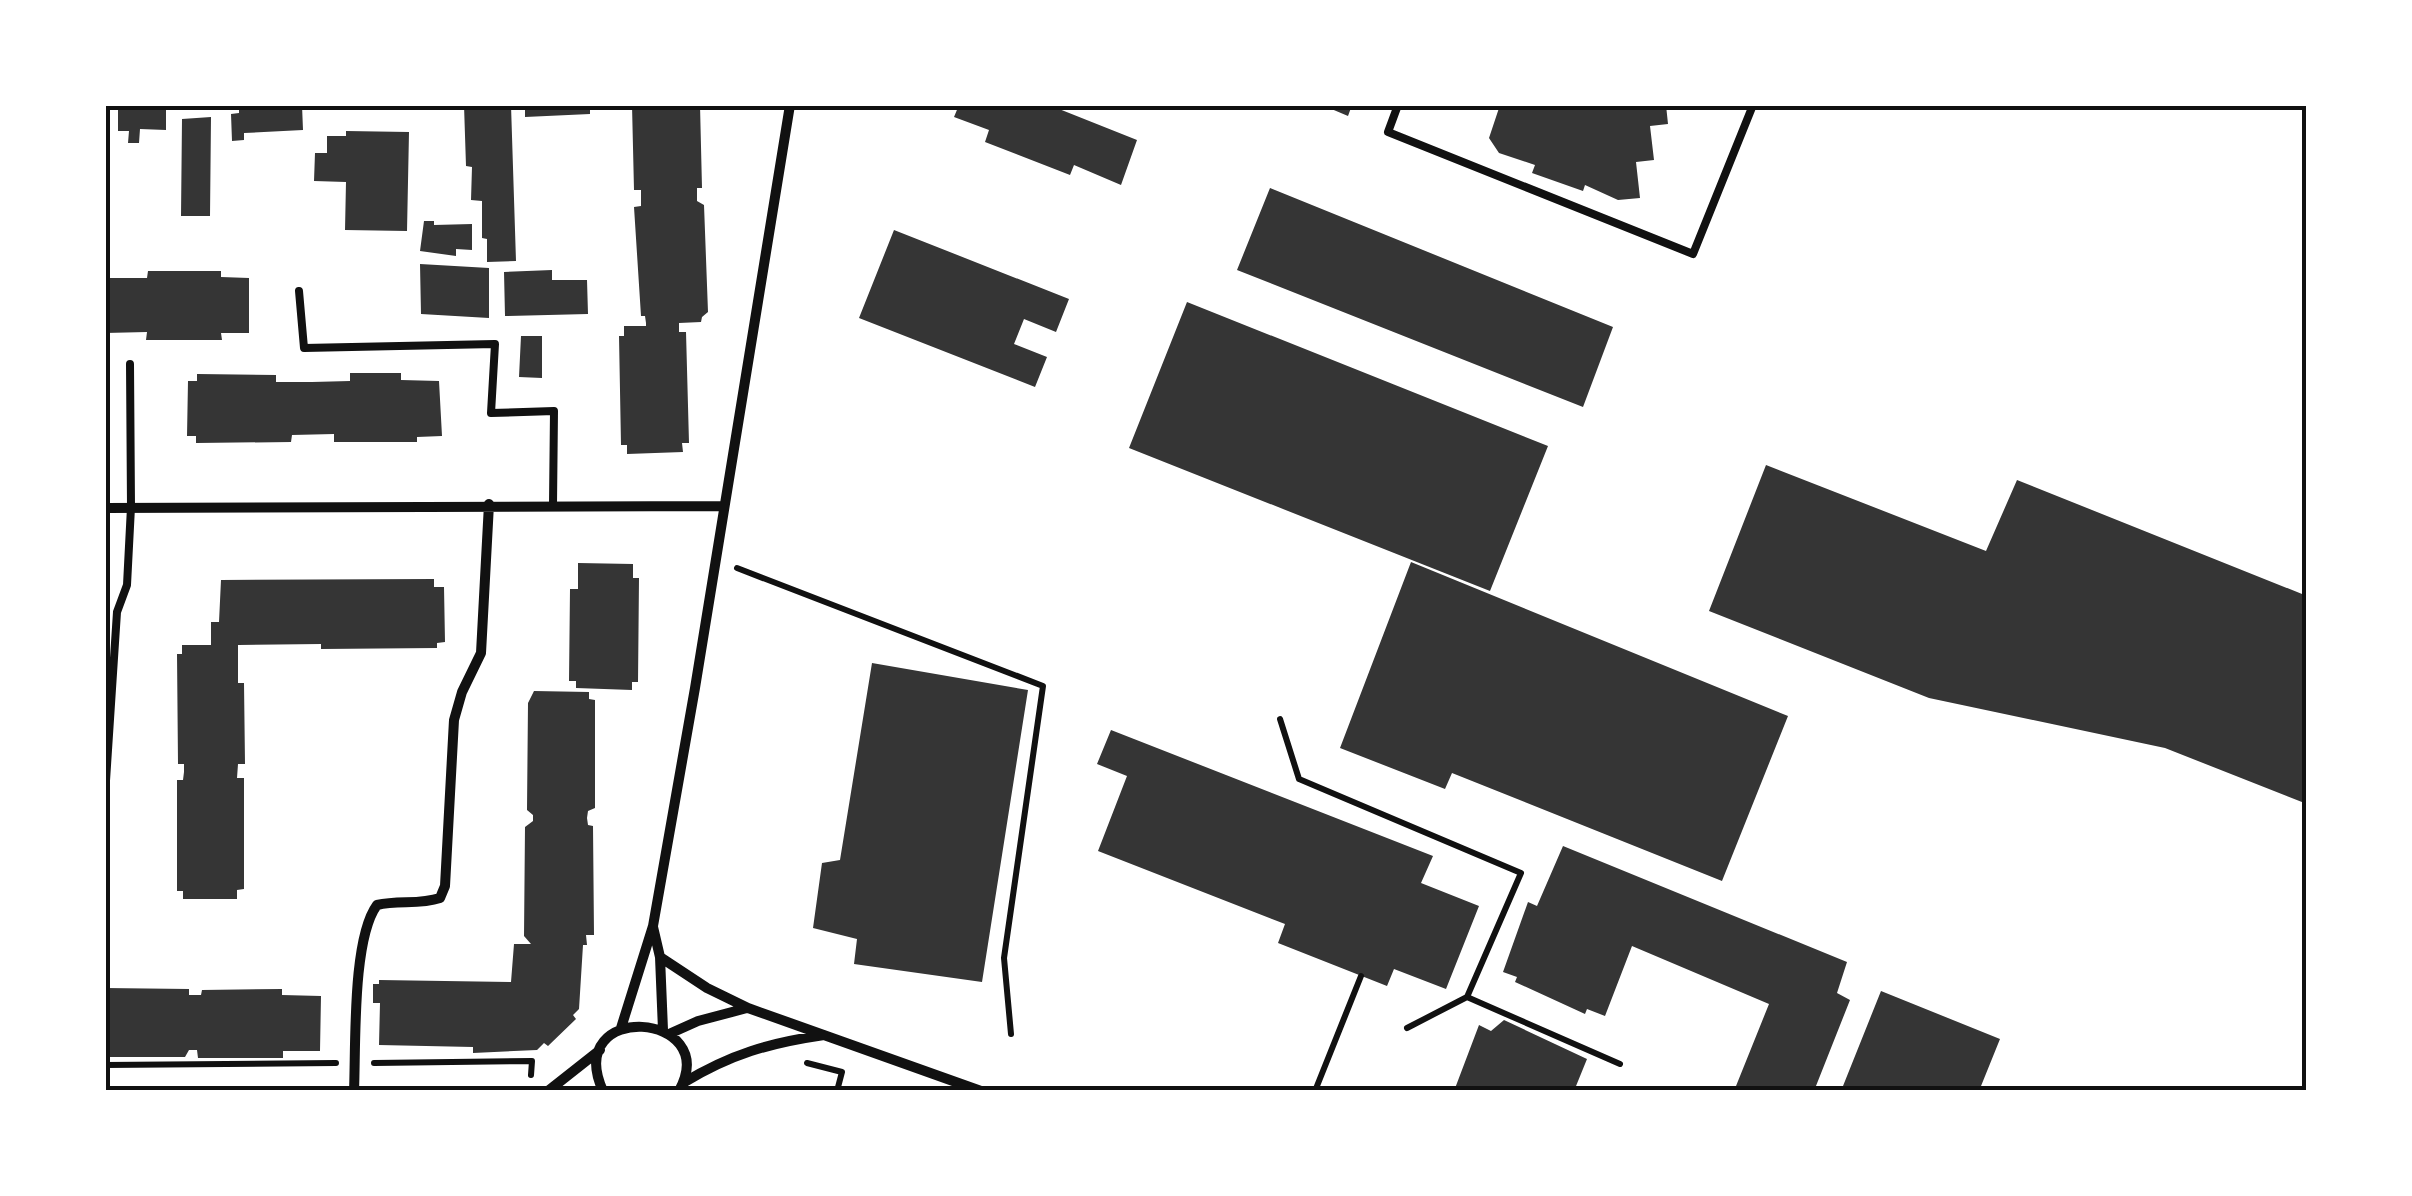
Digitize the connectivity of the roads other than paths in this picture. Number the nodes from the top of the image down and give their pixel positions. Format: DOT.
graph roads {
  1 [pos="790,105"];
  2 [pos="1398,105"];
  3 [pos="1753,105"];
  4 [pos="299,291"];
  5 [pos="130,364"];
  6 [pos="489,504"];
  7 [pos="552,504"];
  8 [pos="724,506"];
  9 [pos="105,508"];
  10 [pos="131,508"];
  11 [pos="105,796"];
  12 [pos="653,926"];
  13 [pos="660,957"];
  14 [pos="748,1008"];
  15 [pos="621,1028"];
  16 [pos="666,1032"];
  17 [pos="825,1035"];
  18 [pos="601,1049"];
  19 [pos="681,1087"];
  20 [pos="354,1091"];
  21 [pos="548,1091"];
  22 [pos="603,1091"];
  23 [pos="981,1091"];
  1 -- 8 [label="street"];
  2 -- 3 [label="lane"];
  4 -- 7 [label="lane"];
  5 -- 10 [label="lane"];
  6 -- 7 [label="street"];
  6 -- 10 [label="street"];
  6 -- 20 [label="street"];
  7 -- 8 [label="street"];
  8 -- 12 [label="street"];
  9 -- 10 [label="street"];
  10 -- 11 [label="lane"];
  12 -- 13 [label="street"];
  12 -- 15 [label="street"];
  13 -- 14 [label="street"];
  13 -- 16 [label="street"];
  14 -- 16 [label="street"];
  14 -- 17 [label="street"];
  15 -- 16 [label="street"];
  15 -- 18 [label="street"];
  16 -- 19 [label="street"];
  17 -- 19 [label="street"];
  17 -- 23 [label="street"];
  18 -- 21 [label="street"];
  18 -- 22 [label="street"];
}
